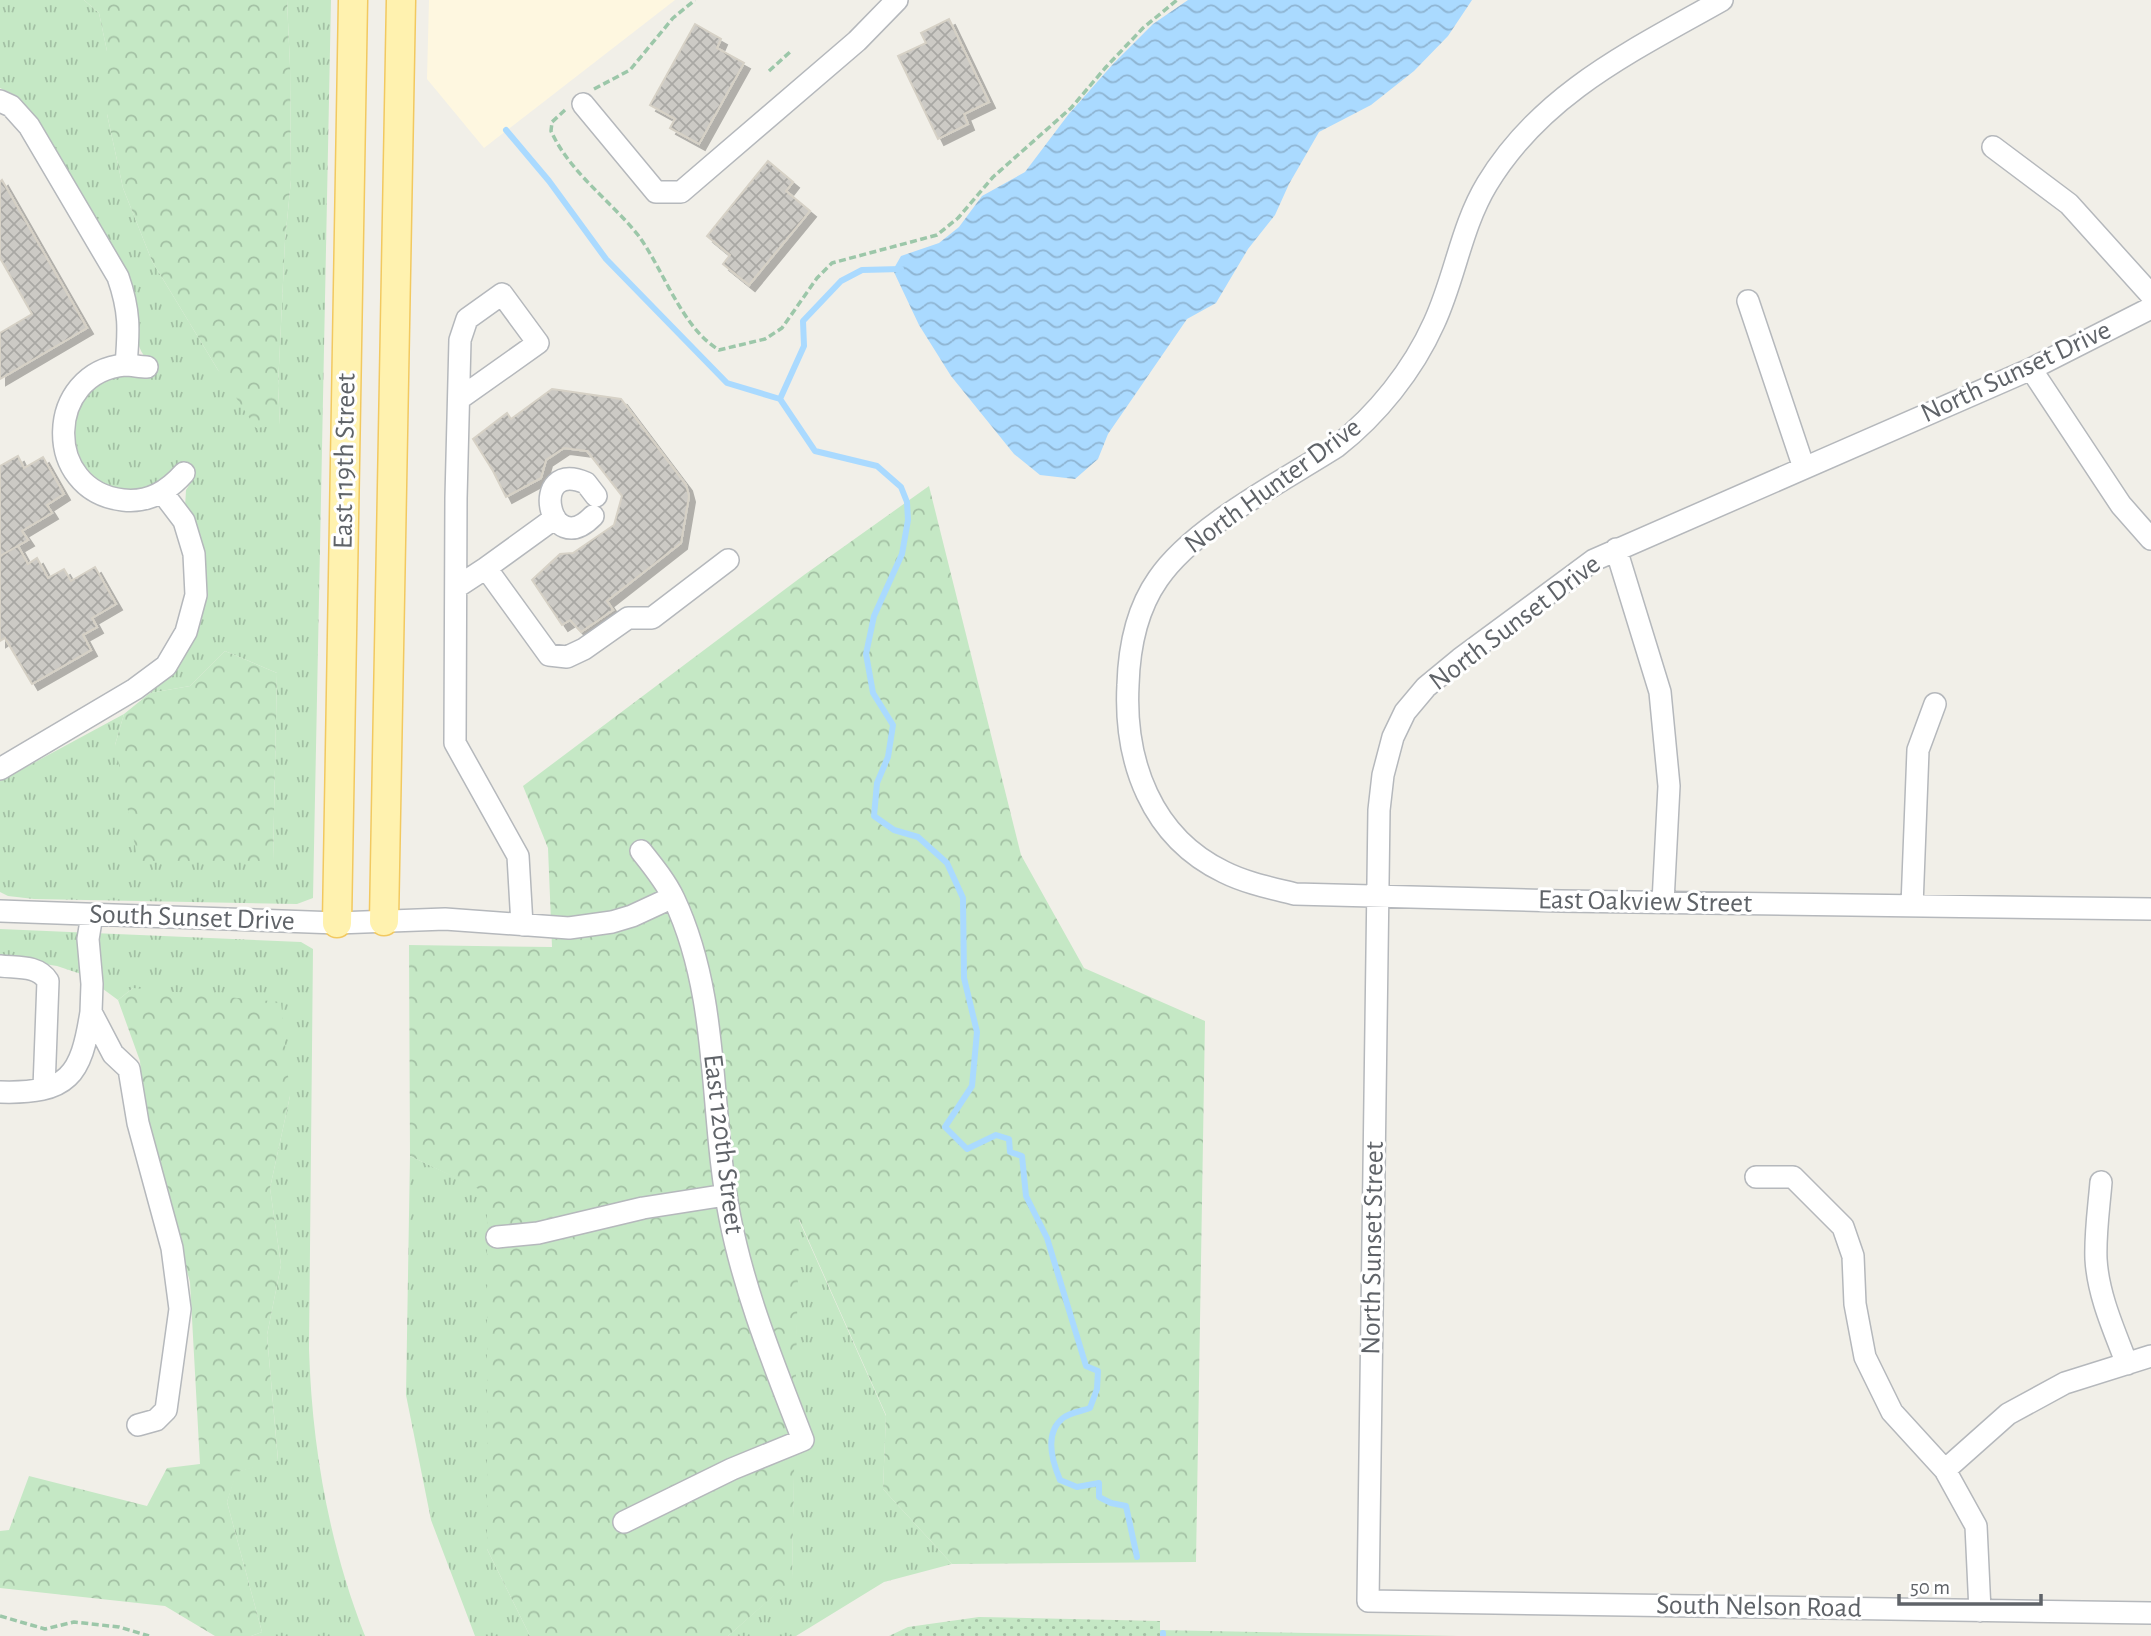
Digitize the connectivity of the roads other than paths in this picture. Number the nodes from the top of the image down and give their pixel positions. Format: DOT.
graph roads {
  1 [pos="354,0"];
  2 [pos="401,0"];
  3 [pos="897,0"];
  4 [pos="1721,0"];
  5 [pos="580,100"];
  6 [pos="0,101"];
  7 [pos="1993,147"];
  8 [pos="2151,295"];
  9 [pos="1748,301"];
  10 [pos="2151,308"];
  11 [pos="2031,369"];
  12 [pos="459,399"];
  13 [pos="1804,468"];
  14 [pos="184,473"];
  15 [pos="162,492"];
  16 [pos="555,518"];
  17 [pos="2151,539"];
  18 [pos="1616,550"];
  19 [pos="727,560"];
  20 [pos="486,568"];
  21 [pos="457,587"];
  22 [pos="1935,704"];
  23 [pos="0,769"];
  24 [pos="641,851"];
  25 [pos="1378,895"];
  26 [pos="673,897"];
  27 [pos="1663,902"];
  28 [pos="1912,906"];
  29 [pos="2151,909"];
  30 [pos="0,911"];
  31 [pos="92,915"];
  32 [pos="384,921"];
  33 [pos="337,923"];
  34 [pos="522,925"];
  35 [pos="0,967"];
  36 [pos="90,1012"];
  37 [pos="44,1088"];
  38 [pos="0,1092"];
  39 [pos="1756,1177"];
  40 [pos="2101,1182"];
  41 [pos="726,1195"];
  42 [pos="497,1237"];
  43 [pos="2151,1356"];
  44 [pos="2127,1364"];
  45 [pos="138,1425"];
  46 [pos="1945,1469"];
  47 [pos="624,1522"];
  48 [pos="1368,1601"];
  49 [pos="1980,1611"];
  50 [pos="2151,1614"];
  1 -- 33 [label="main road, East 119th Street"];
  2 -- 32 [label="main road, East 119th Street"];
  3 -- 5 [label="street"];
  4 -- 25 [label="street, North Hunter Drive"];
  6 -- 15 [label="street"];
  7 -- 8 [label="street"];
  9 -- 13 [label="street"];
  10 -- 11 [label="street, North Sunset Drive"];
  11 -- 13 [label="street, North Sunset Drive"];
  11 -- 17 [label="street"];
  12 -- 12 [label="street"];
  12 -- 21 [label="street"];
  13 -- 18 [label="street, North Sunset Drive"];
  14 -- 15 [label="street"];
  15 -- 23 [label="street"];
  16 -- 16 [label="street"];
  16 -- 20 [label="street"];
  18 -- 25 [label="street, North Sunset Drive"];
  18 -- 27 [label="street"];
  19 -- 20 [label="street"];
  20 -- 21 [label="street"];
  21 -- 34 [label="street"];
  22 -- 28 [label="street"];
  24 -- 26 [label="street, East 120th Street"];
  25 -- 27 [label="street, East Oakview Street"];
  25 -- 48 [label="street, North Sunset Street"];
  26 -- 34 [label="street, South Sunset Drive"];
  26 -- 41 [label="street, East 120th Street"];
  27 -- 28 [label="street, East Oakview Street"];
  28 -- 29 [label="street, East Oakview Street"];
  30 -- 31 [label="street, South Sunset Drive"];
  31 -- 33 [label="street, South Sunset Drive"];
  31 -- 36 [label="street"];
  32 -- 33 [label="street, South Sunset Drive"];
  32 -- 34 [label="street, South Sunset Drive"];
  35 -- 37 [label="street"];
  36 -- 37 [label="street"];
  36 -- 45 [label="street"];
  37 -- 38 [label="street"];
  39 -- 46 [label="street"];
  40 -- 44 [label="street"];
  41 -- 42 [label="street"];
  41 -- 47 [label="street, East 120th Street"];
  43 -- 44 [label="street"];
  44 -- 46 [label="street"];
  46 -- 49 [label="street"];
  48 -- 49 [label="street, South Nelson Road"];
  49 -- 50 [label="street, South Nelson Road"];
}
